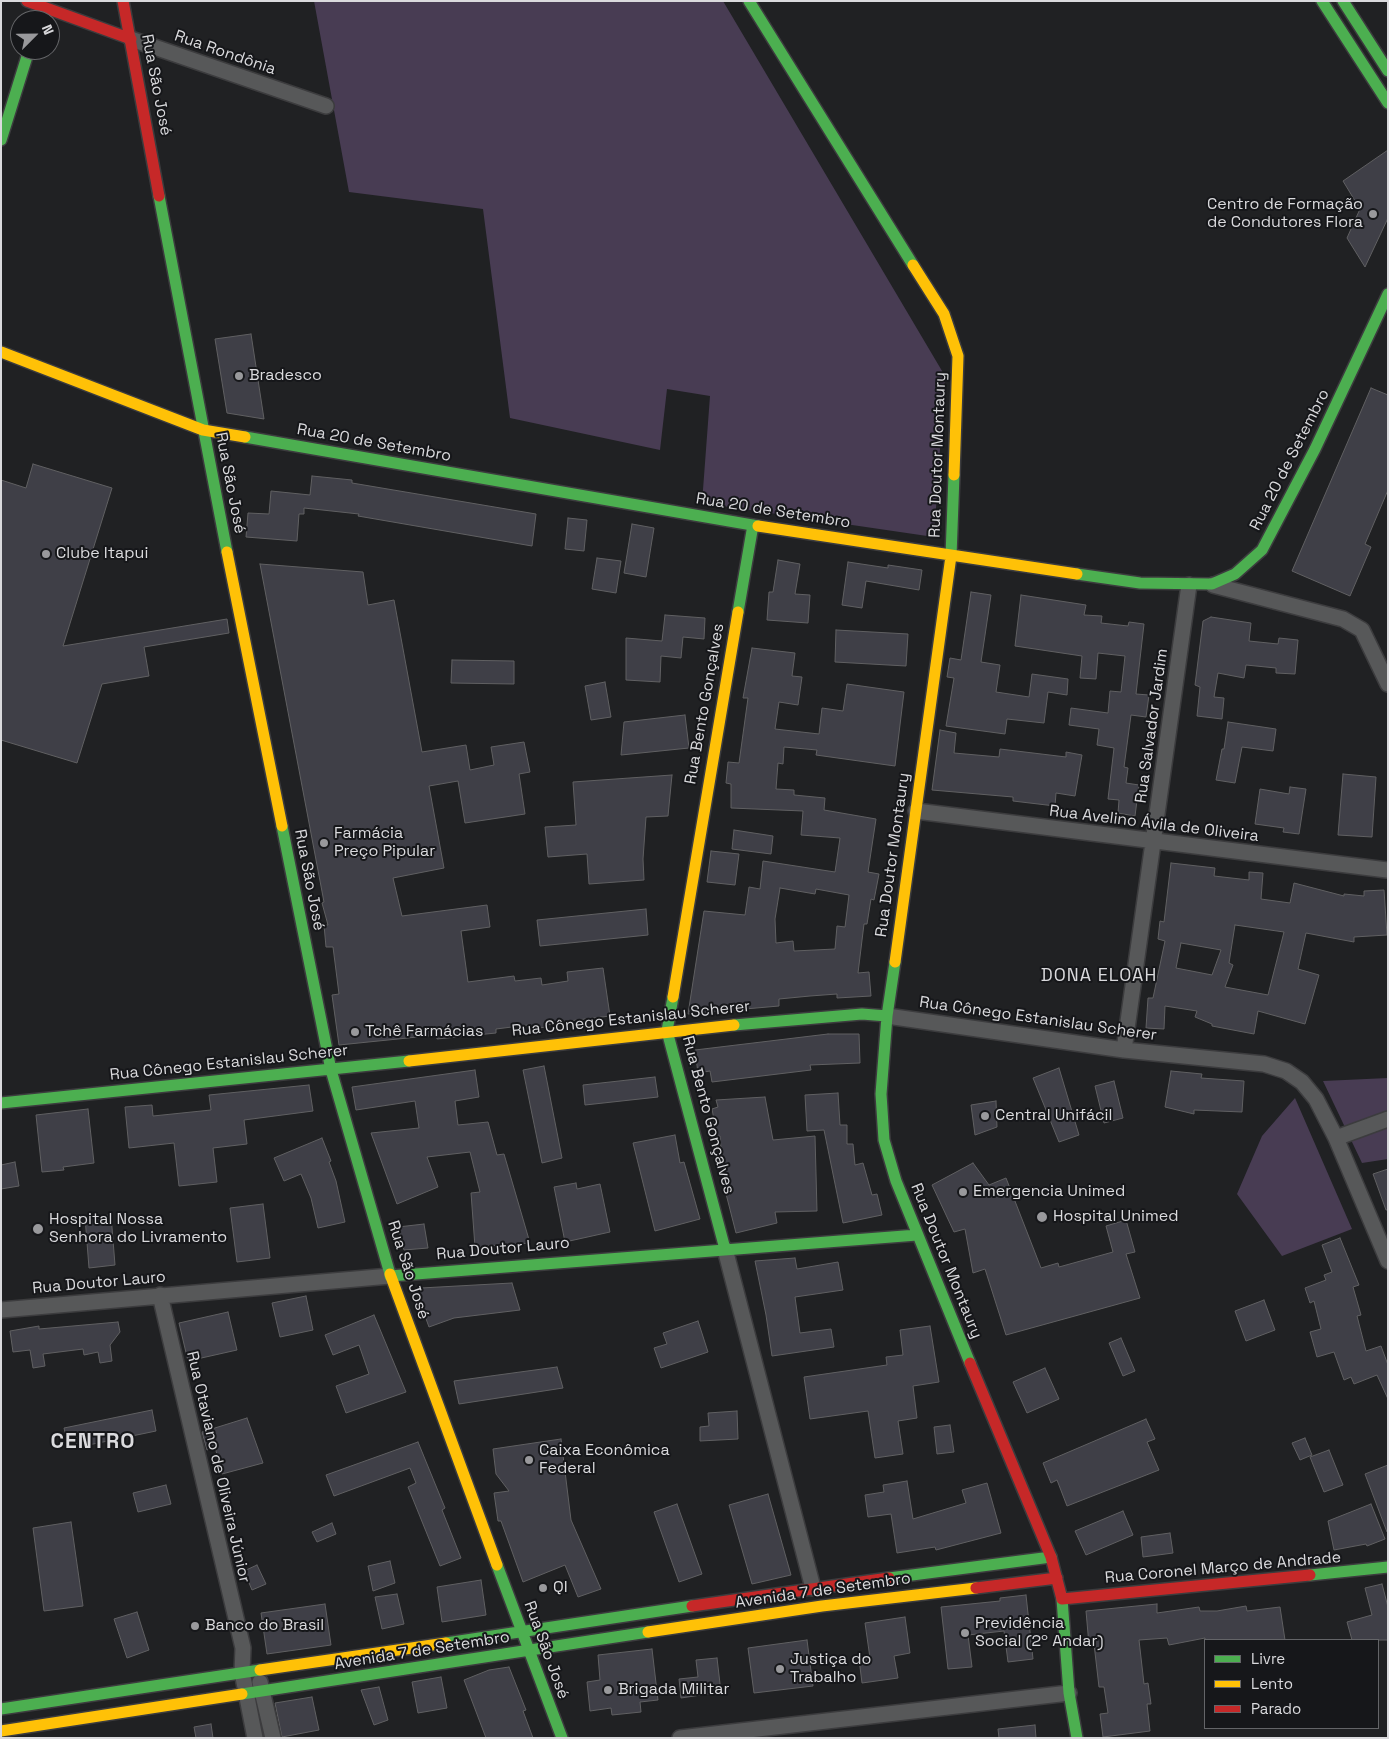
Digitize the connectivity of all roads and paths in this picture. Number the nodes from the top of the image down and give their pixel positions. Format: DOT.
graph roads {
  1 [pos="27,1"];
  2 [pos="123,1"];
  3 [pos="749,1"];
  4 [pos="1322,1"];
  5 [pos="1343,1"];
  6 [pos="43,6"];
  7 [pos="42,10"];
  8 [pos="132,39"];
  9 [pos="26,60"];
  10 [pos="1388,71"];
  11 [pos="1388,104"];
  12 [pos="326,106"];
  13 [pos="1,140"];
  14 [pos="1388,294"];
  15 [pos="1,352"];
  16 [pos="203,430"];
  17 [pos="753,525"];
  18 [pos="951,556"];
  19 [pos="1212,584"];
  20 [pos="1189,585"];
  21 [pos="1388,684"];
  22 [pos="916,811"];
  23 [pos="1154,842"];
  24 [pos="1388,868"];
  25 [pos="887,1016"];
  26 [pos="667,1031"];
  27 [pos="1124,1050"];
  28 [pos="330,1070"];
  29 [pos="1,1103"];
  30 [pos="1388,1119"];
  31 [pos="1336,1138"];
  32 [pos="917,1235"];
  33 [pos="725,1249"];
  34 [pos="1388,1262"];
  35 [pos="390,1276"];
  36 [pos="160,1295"];
  37 [pos="1,1310"];
  38 [pos="1050,1557"];
  39 [pos="1388,1567"];
  40 [pos="1057,1578"];
  41 [pos="813,1588"];
  42 [pos="1062,1599"];
  43 [pos="522,1631"];
  44 [pos="529,1651"];
  45 [pos="378,1652"];
  46 [pos="249,1670"];
  47 [pos="382,1673"];
  48 [pos="262,1692"];
  49 [pos="1069,1693"];
  50 [pos="246,1694"];
  51 [pos="1,1709"];
  52 [pos="1,1731"];
  53 [pos="757,1733"];
  54 [pos="255,1738"];
  55 [pos="273,1738"];
  56 [pos="562,1738"];
  57 [pos="680,1738"];
  58 [pos="1077,1738"];
  1 -- 6 [label="street, Rua Rondônia"];
  2 -- 8 [label="street, Rua São José"];
  3 -- 18 [label="street, Rua Doutor Montaury"];
  4 -- 11 [label="street"];
  5 -- 10 [label="street"];
  6 -- 7 [label="street"];
  6 -- 8 [label="street, Rua Rondônia"];
  8 -- 12 [label="street, Rua Rondônia"];
  8 -- 16 [label="street, Rua São José"];
  9 -- 13 [label="street"];
  14 -- 19 [label="street, Rua 20 de Setembro"];
  15 -- 16 [label="street, Rua 20 de Setembro"];
  16 -- 17 [label="street, Rua 20 de Setembro"];
  16 -- 28 [label="street, Rua São José"];
  17 -- 18 [label="street, Rua 20 de Setembro"];
  17 -- 26 [label="street, Rua Bento Gonçalves"];
  18 -- 20 [label="street, Rua 20 de Setembro"];
  18 -- 22 [label="street, Rua Doutor Montaury"];
  19 -- 20 [label="street, Rua 20 de Setembro"];
  19 -- 21 [label="street"];
  20 -- 23 [label="street, Rua Salvador Jardim"];
  22 -- 23 [label="street, Rua Avelino Ávila de Oliveira"];
  22 -- 25 [label="street, Rua Doutor Montaury"];
  23 -- 24 [label="street, Rua Avelino Ávila de Oliveira"];
  23 -- 27 [label="street, Rua Salvador Jardim"];
  25 -- 26 [label="street, Rua Cônego Estanislau Scherer"];
  25 -- 27 [label="street, Rua Cônego Estanislau Scherer"];
  25 -- 32 [label="street, Rua Doutor Montaury"];
  26 -- 28 [label="street, Rua Cônego Estanislau Scherer"];
  26 -- 33 [label="street, Rua Bento Gonçalves"];
  27 -- 31 [label="street, Rua Cônego Estanislau Scherer"];
  28 -- 29 [label="street, Rua Cônego Estanislau Scherer"];
  28 -- 35 [label="street, Rua São José"];
  30 -- 31 [label="street"];
  31 -- 34 [label="street, Rua Cônego Estanislau Scherer"];
  32 -- 33 [label="street, Rua Doutor Lauro"];
  32 -- 38 [label="street, Rua Doutor Montaury"];
  33 -- 35 [label="street, Rua Doutor Lauro"];
  33 -- 41 [label="street, Rua Bento Gonçalves"];
  35 -- 36 [label="street, Rua Doutor Lauro"];
  35 -- 43 [label="street, Rua São José"];
  36 -- 37 [label="street, Rua Doutor Lauro"];
  36 -- 46 [label="street, Rua Otaviano de Oliveira Júnior"];
  38 -- 40 [label="street, Rua Doutor Montaury"];
  38 -- 41 [label="street, Avenida 7 de Setembro"];
  39 -- 42 [label="street, Rua Coronel Março de Andrade"];
  40 -- 42 [label="street, Rua Doutor Montaury"];
  40 -- 44 [label="street, Avenida 7 de Setembro"];
  41 -- 43 [label="street, Avenida 7 de Setembro"];
  42 -- 49 [label="street, Rua Doutor Montaury"];
  43 -- 44 [label="street, Rua São José"];
  43 -- 45 [label="street, Avenida 7 de Setembro"];
  44 -- 47 [label="street, Avenida 7 de Setembro"];
  44 -- 56 [label="street, Rua São José"];
  45 -- 46 [label="street, Avenida 7 de Setembro"];
  45 -- 47 [label="street"];
  46 -- 48 [label="street, Rua Otaviano de Oliveira Júnior"];
  46 -- 50 [label="street, Rua Otaviano de Oliveira Júnior"];
  46 -- 51 [label="street, Avenida 7 de Setembro"];
  47 -- 48 [label="street, Avenida 7 de Setembro"];
  48 -- 50 [label="street, Avenida 7 de Setembro"];
  48 -- 55 [label="street, Rua Otaviano de Oliveira Júnior"];
  49 -- 53 [label="street"];
  49 -- 58 [label="street, Rua Doutor Montaury"];
  50 -- 52 [label="street, Avenida 7 de Setembro"];
  50 -- 54 [label="street, Rua Otaviano de Oliveira Júnior"];
  53 -- 57 [label="street"];
}
